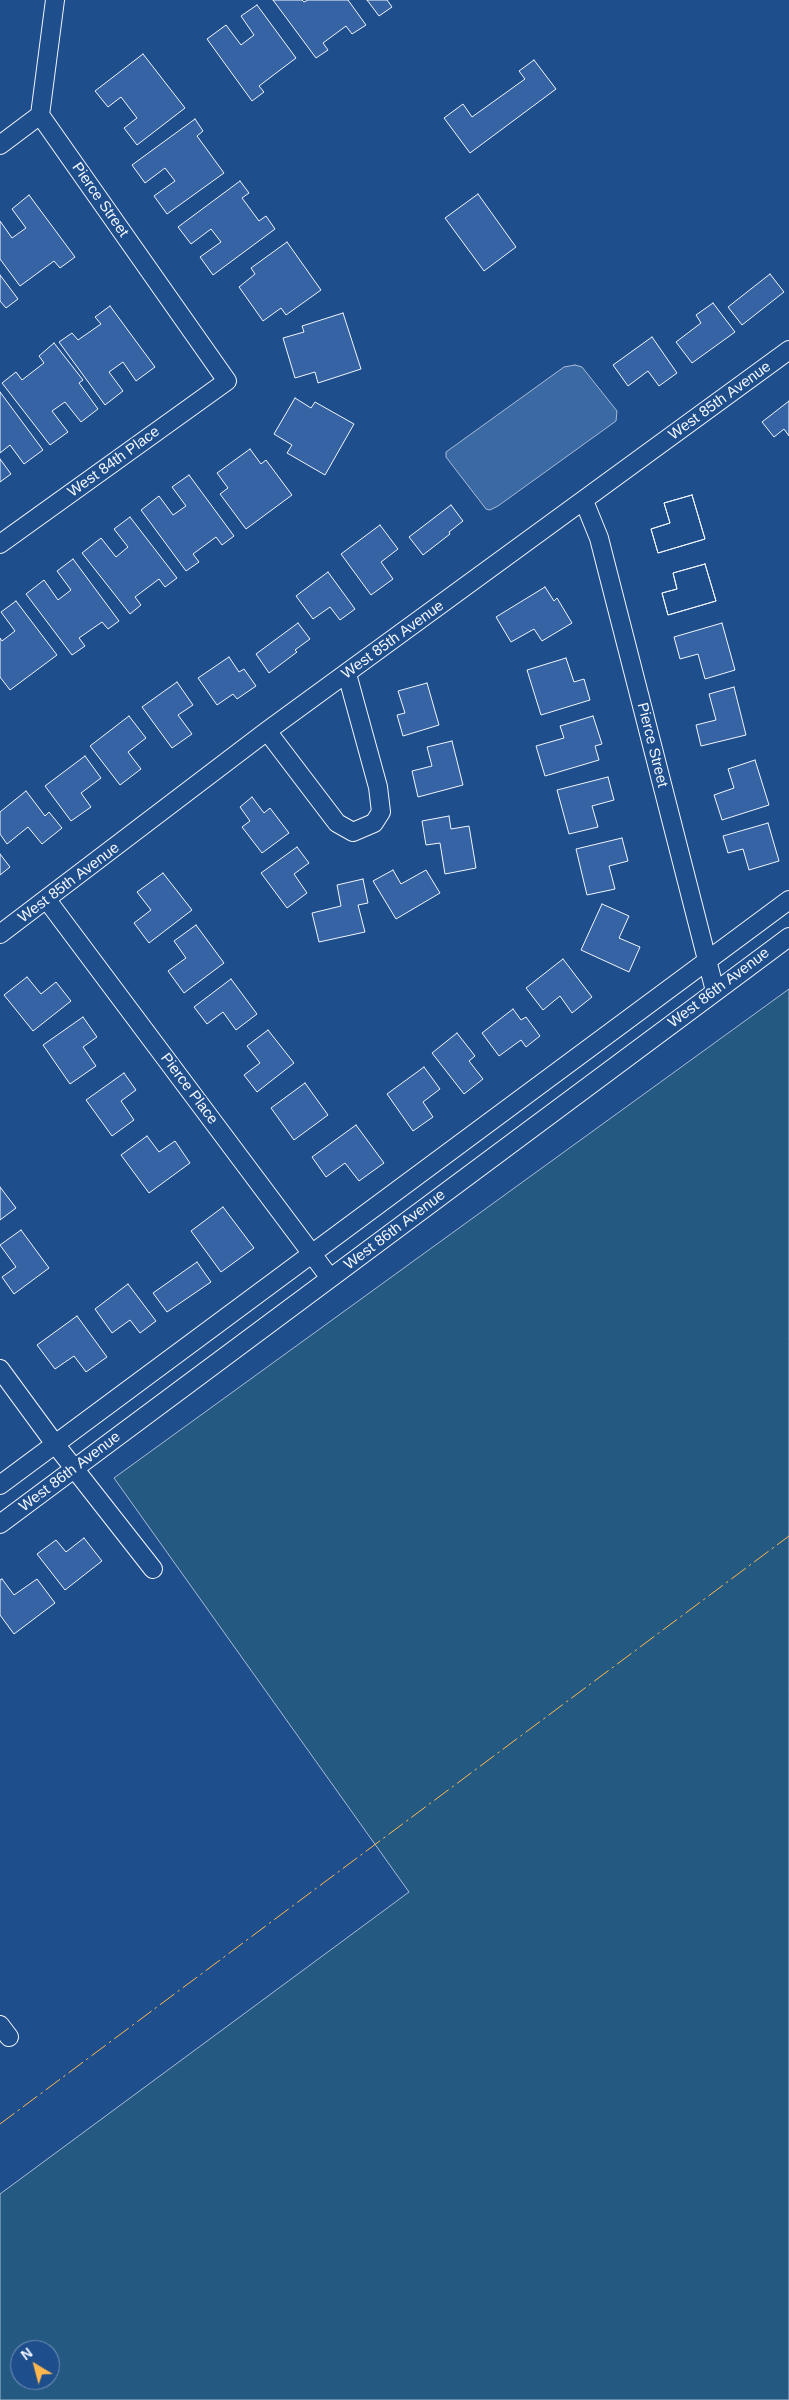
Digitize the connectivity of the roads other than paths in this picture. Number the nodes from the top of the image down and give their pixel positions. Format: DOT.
graph roads {
  1 [pos="55,0"];
  2 [pos="40,116"];
  3 [pos="0,145"];
  4 [pos="789,350"];
  5 [pos="227,381"];
  6 [pos="584,501"];
  7 [pos="0,544"];
  8 [pos="347,674"];
  9 [pos="268,731"];
  10 [pos="47,900"];
  11 [pos="789,900"];
  12 [pos="0,934"];
  13 [pos="789,937"];
  14 [pos="708,960"];
  15 [pos="716,991"];
  16 [pos="312,1254"];
  17 [pos="330,1278"];
  18 [pos="0,1370"];
  19 [pos="55,1444"];
  20 [pos="74,1468"];
  21 [pos="0,1485"];
  22 [pos="0,1524"];
  23 [pos="153,1569"];
  1 -- 2 [label="street"];
  2 -- 3 [label="street"];
  2 -- 5 [label="street, Pierce Street"];
  4 -- 6 [label="street, West 85th Avenue"];
  5 -- 7 [label="street, West 84th Place"];
  6 -- 8 [label="street, West 85th Avenue"];
  6 -- 14 [label="street, Pierce Street"];
  8 -- 9 [label="street, West 85th Avenue"];
  8 -- 9 [label="street"];
  9 -- 10 [label="street, West 85th Avenue"];
  10 -- 12 [label="street, West 85th Avenue"];
  10 -- 16 [label="street, Pierce Place"];
  11 -- 14 [label="street, West 86th Avenue"];
  13 -- 15 [label="street, West 86th Avenue"];
  14 -- 15 [label="street, Pierce Street"];
  14 -- 16 [label="street, West 86th Avenue"];
  15 -- 17 [label="street, West 86th Avenue"];
  16 -- 17 [label="street, Pierce Place"];
  16 -- 19 [label="street, West 86th Avenue"];
  17 -- 20 [label="street, West 86th Avenue"];
  18 -- 19 [label="street"];
  19 -- 20 [label="street"];
  19 -- 21 [label="street, West 86th Avenue"];
  20 -- 22 [label="street, West 86th Avenue"];
  20 -- 23 [label="street"];
}
